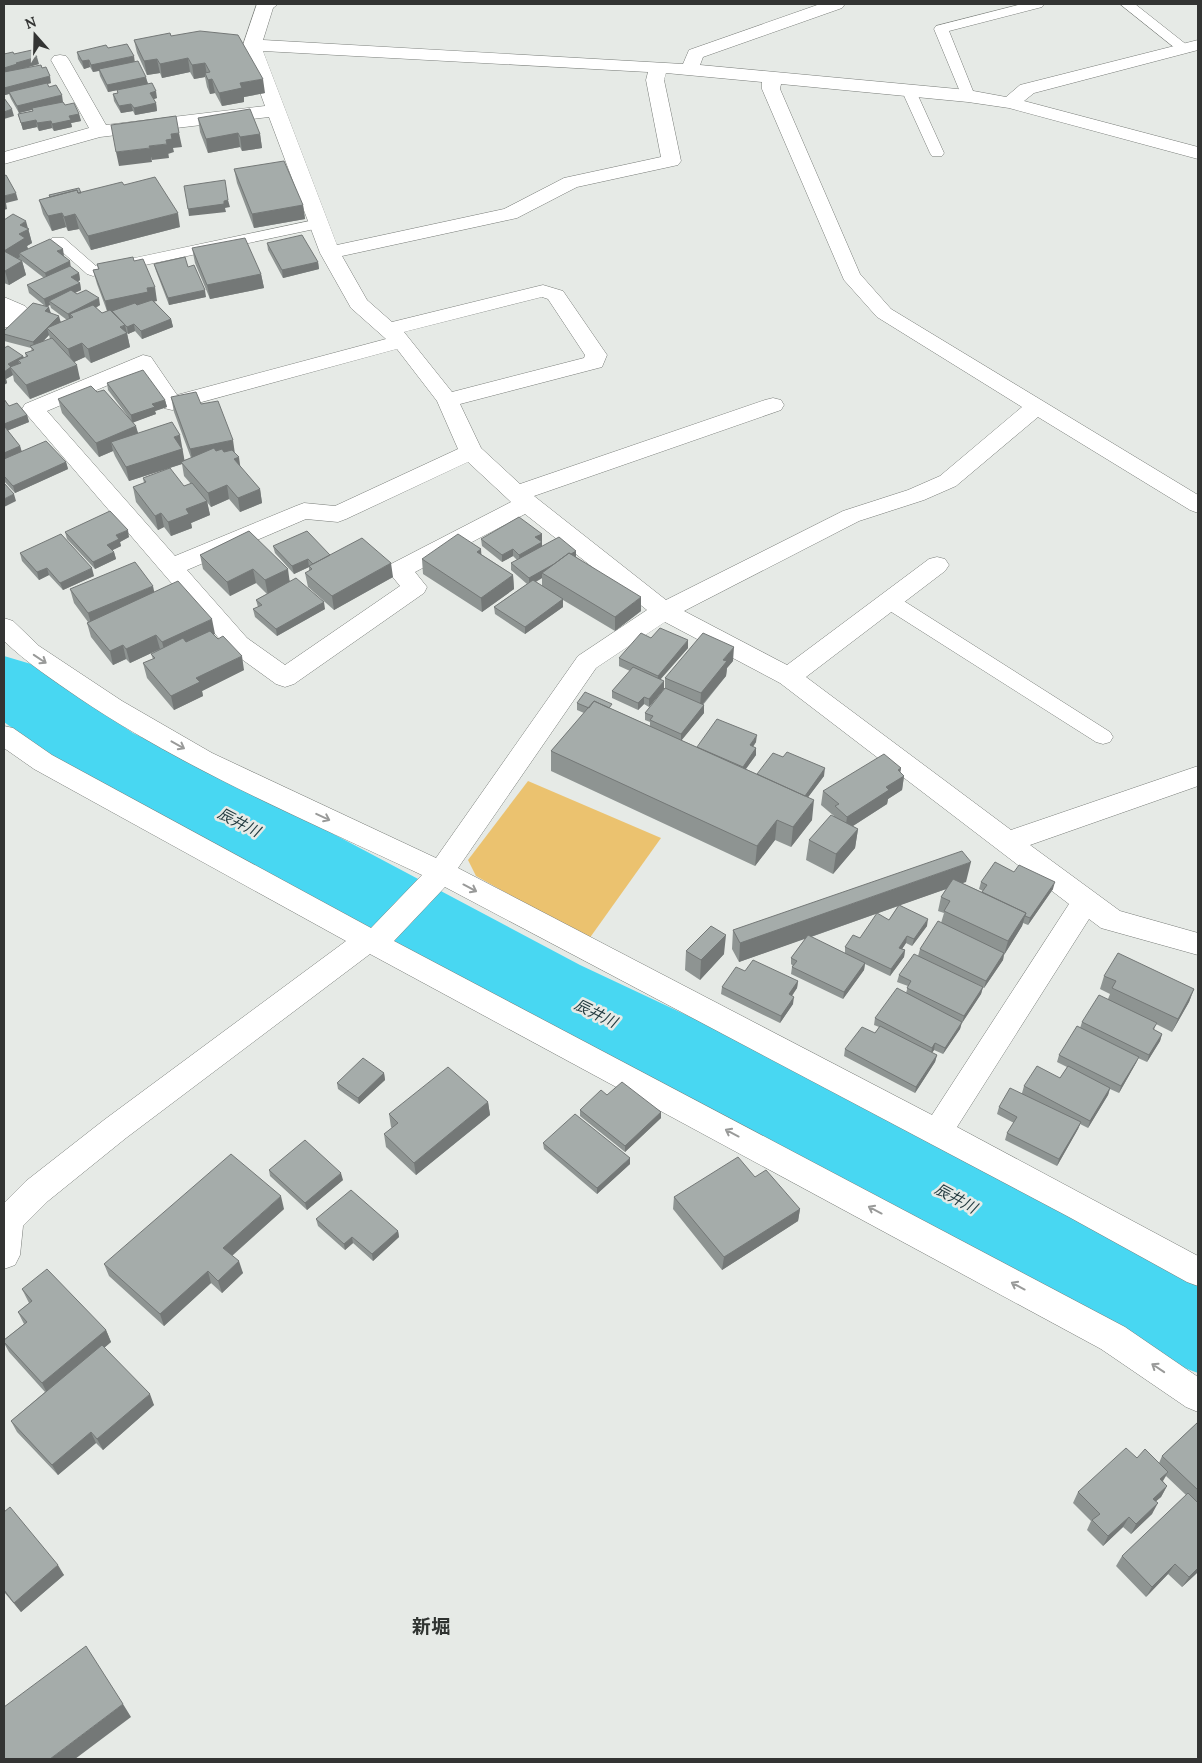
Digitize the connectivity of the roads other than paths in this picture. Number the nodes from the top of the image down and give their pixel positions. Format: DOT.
graph roads {
  1 [pos="266,4"];
  2 [pos="836,4"];
  3 [pos="1037,4"];
  4 [pos="1127,4"];
  5 [pos="252,45"];
  6 [pos="1192,47"];
  7 [pos="60,60"];
  8 [pos="659,67"];
  9 [pos="690,69"];
  10 [pos="772,78"];
  11 [pos="908,89"];
  12 [pos="968,96"];
  13 [pos="1010,103"];
  14 [pos="277,110"];
  15 [pos="100,132"];
  16 [pos="1197,152"];
  17 [pos="937,153"];
  18 [pos="4,158"];
  19 [pos="319,224"];
  20 [pos="58,241"];
  21 [pos="330,253"];
  22 [pos="4,303"];
  23 [pos="4,322"];
  24 [pos="396,335"];
  25 [pos="447,400"];
  26 [pos="773,405"];
  27 [pos="1036,407"];
  28 [pos="471,452"];
  29 [pos="521,499"];
  30 [pos="1198,505"];
  31 [pos="937,565"];
  32 [pos="172,568"];
  33 [pos="889,601"];
  34 [pos="664,610"];
  35 [pos="4,627"];
  36 [pos="789,677"];
  37 [pos="4,734"];
  38 [pos="1103,737"];
  39 [pos="1198,776"];
  40 [pos="1008,842"];
  41 [pos="440,873"];
  42 [pos="1086,901"];
  43 [pos="373,941"];
  44 [pos="1198,944"];
  45 [pos="937,1132"];
  46 [pos="6,1218"];
  47 [pos="4,1255"];
  48 [pos="1198,1272"];
  49 [pos="1198,1396"];
  1 -- 5 [label="street"];
  2 -- 9 [label="street"];
  3 -- 12 [label="lane"];
  4 -- 6 [label="lane"];
  5 -- 8 [label="street"];
  5 -- 14 [label="street"];
  6 -- 13 [label="street"];
  7 -- 15 [label="street"];
  8 -- 9 [label="street"];
  8 -- 21 [label="street"];
  9 -- 10 [label="street"];
  10 -- 11 [label="street"];
  10 -- 27 [label="street"];
  11 -- 12 [label="street"];
  11 -- 17 [label="lane"];
  12 -- 13 [label="street"];
  13 -- 16 [label="street"];
  14 -- 15 [label="street"];
  14 -- 19 [label="street"];
  15 -- 18 [label="street"];
  19 -- 20 [label="lane"];
  19 -- 21 [label="street"];
  21 -- 24 [label="street"];
  22 -- 23 [label="street"];
  24 -- 25 [label="street"];
  24 -- 25 [label="street"];
  24 -- 32 [label="street"];
  25 -- 28 [label="street"];
  26 -- 29 [label="street"];
  27 -- 30 [label="street"];
  27 -- 34 [label="street"];
  28 -- 29 [label="street"];
  28 -- 32 [label="street"];
  29 -- 32 [label="street"];
  29 -- 34 [label="street"];
  31 -- 33 [label="street"];
  33 -- 36 [label="street"];
  33 -- 38 [label="lane"];
  34 -- 36 [label="street"];
  34 -- 41 [label="street"];
  35 -- 41 [label="street, one-way"];
  36 -- 40 [label="street"];
  37 -- 43 [label="street"];
  39 -- 40 [label="street"];
  40 -- 42 [label="street"];
  41 -- 43 [label="street"];
  41 -- 45 [label="street, one-way"];
  42 -- 44 [label="street"];
  42 -- 45 [label="street"];
  43 -- 46 [label="street"];
  49 -- 43 [label="street, one-way"];
  45 -- 48 [label="street"];
  46 -- 47 [label="street"];
}
